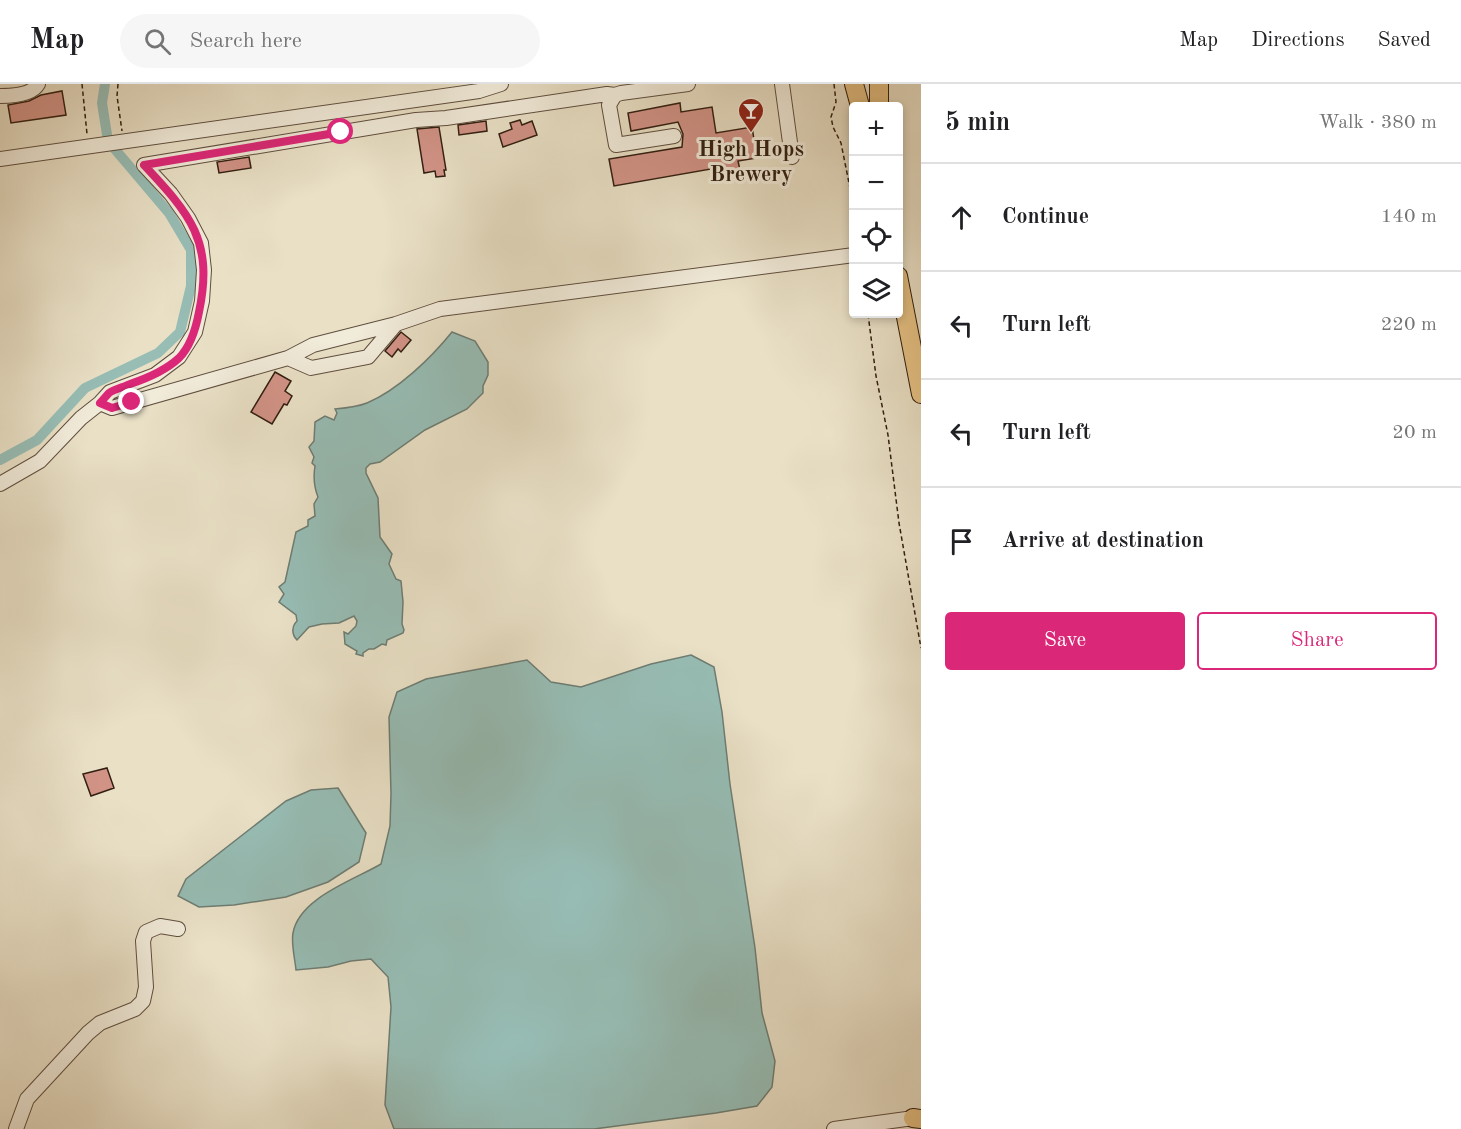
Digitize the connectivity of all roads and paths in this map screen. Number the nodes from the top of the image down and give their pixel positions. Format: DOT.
graph roads {
  1 [pos="38,84"];
  2 [pos="82,84"];
  3 [pos="118,84"];
  4 [pos="501,84"];
  5 [pos="688,84"];
  6 [pos="782,84"];
  7 [pos="834,84"];
  8 [pos="854,84"];
  9 [pos="879,84"];
  10 [pos="650,87"];
  11 [pos="615,95"];
  12 [pos="0,96"];
  13 [pos="443,96"];
  14 [pos="859,102"];
  15 [pos="879,102"];
  16 [pos="446,118"];
  17 [pos="674,136"];
  18 [pos="110,144"];
  19 [pos="792,157"];
  20 [pos="0,159"];
  21 [pos="849,183"];
  22 [pos="849,256"];
  23 [pos="903,302"];
  24 [pos="869,318"];
  25 [pos="396,324"];
  26 [pos="288,358"];
  27 [pos="921,394"];
  28 [pos="100,403"];
  29 [pos="0,484"];
  30 [pos="921,648"];
  31 [pos="178,929"];
  32 [pos="918,1118"];
  33 [pos="16,1129"];
  34 [pos="834,1129"];
  1 -- 12 [label="street"];
  2 -- 18 [label="path"];
  3 -- 18 [label="path"];
  4 -- 13 [label="street"];
  5 -- 10 [label="street"];
  6 -- 19 [label="street"];
  7 -- 21 [label="path"];
  8 -- 14 [label="main road"];
  9 -- 15 [label="main road"];
  10 -- 11 [label="street"];
  11 -- 16 [label="street"];
  11 -- 17 [label="street"];
  13 -- 16 [label="street"];
  13 -- 18 [label="street"];
  16 -- 28 [label="street"];
  18 -- 20 [label="street"];
  22 -- 25 [label="street"];
  23 -- 27 [label="main road"];
  24 -- 30 [label="path"];
  25 -- 26 [label="street"];
  25 -- 26 [label="street"];
  26 -- 28 [label="street"];
  28 -- 29 [label="street"];
  31 -- 33 [label="street"];
  32 -- 34 [label="street"];
}
